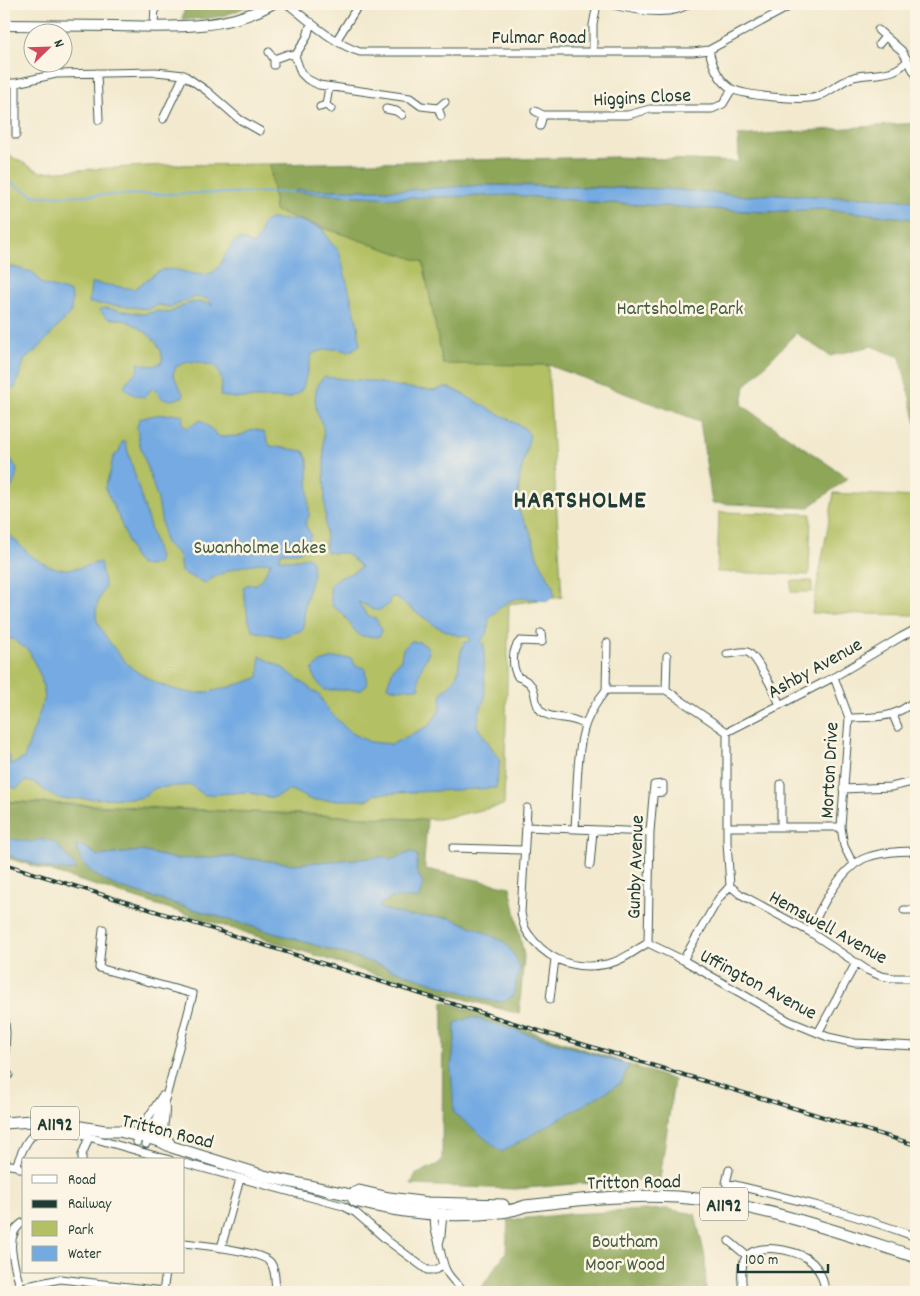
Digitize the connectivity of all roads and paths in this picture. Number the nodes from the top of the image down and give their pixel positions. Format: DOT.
graph roads {
  1 [pos="155,4"];
  2 [pos="272,4"];
  3 [pos="287,4"];
  4 [pos="359,4"];
  5 [pos="597,4"];
  6 [pos="609,4"];
  7 [pos="794,4"];
  8 [pos="687,5"];
  9 [pos="781,7"];
  10 [pos="692,11"];
  11 [pos="312,22"];
  12 [pos="4,26"];
  13 [pos="22,27"];
  14 [pos="154,27"];
  15 [pos="72,29"];
  16 [pos="878,30"];
  17 [pos="885,36"];
  18 [pos="336,41"];
  19 [pos="879,44"];
  20 [pos="710,50"];
  21 [pos="268,52"];
  22 [pos="593,52"];
  23 [pos="294,56"];
  24 [pos="908,61"];
  25 [pos="96,73"];
  26 [pos="56,74"];
  27 [pos="184,75"];
  28 [pos="916,75"];
  29 [pos="16,82"];
  30 [pos="4,83"];
  31 [pos="328,87"];
  32 [pos="732,88"];
  33 [pos="399,96"];
  34 [pos="445,102"];
  35 [pos="325,107"];
  36 [pos="386,109"];
  37 [pos="535,111"];
  38 [pos="543,115"];
  39 [pos="163,119"];
  40 [pos="99,120"];
  41 [pos="540,126"];
  42 [pos="260,130"];
  43 [pos="16,135"];
  44 [pos="916,629"];
  45 [pos="541,632"];
  46 [pos="607,643"];
  47 [pos="727,654"];
  48 [pos="667,656"];
  49 [pos="834,677"];
  50 [pos="606,690"];
  51 [pos="666,690"];
  52 [pos="916,699"];
  53 [pos="780,705"];
  54 [pos="893,715"];
  55 [pos="849,718"];
  56 [pos="585,725"];
  57 [pos="898,727"];
  58 [pos="727,732"];
  59 [pos="916,781"];
  60 [pos="781,784"];
  61 [pos="843,789"];
  62 [pos="653,792"];
  63 [pos="527,808"];
  64 [pos="526,827"];
  65 [pos="727,827"];
  66 [pos="781,827"];
  67 [pos="841,827"];
  68 [pos="576,828"];
  69 [pos="592,831"];
  70 [pos="650,832"];
  71 [pos="453,848"];
  72 [pos="524,850"];
  73 [pos="916,851"];
  74 [pos="855,864"];
  75 [pos="590,865"];
  76 [pos="730,886"];
  77 [pos="904,910"];
  78 [pos="916,910"];
  79 [pos="103,929"];
  80 [pos="810,932"];
  81 [pos="648,943"];
  82 [pos="555,959"];
  83 [pos="683,960"];
  84 [pos="856,963"];
  85 [pos="916,978"];
  86 [pos="550,999"];
  87 [pos="4,1012"];
  88 [pos="818,1032"];
  89 [pos="916,1046"];
  90 [pos="9,1076"];
  91 [pos="168,1091"];
  92 [pos="163,1104"];
  93 [pos="4,1123"];
  94 [pos="89,1137"];
  95 [pos="142,1140"];
  96 [pos="172,1147"];
  97 [pos="82,1158"];
  98 [pos="163,1158"];
  99 [pos="185,1163"];
  100 [pos="4,1164"];
  101 [pos="16,1166"];
  102 [pos="22,1169"];
  103 [pos="729,1170"];
  104 [pos="240,1179"];
  105 [pos="351,1194"];
  106 [pos="380,1194"];
  107 [pos="525,1206"];
  108 [pos="440,1210"];
  109 [pos="412,1213"];
  110 [pos="22,1224"];
  111 [pos="916,1237"];
  112 [pos="730,1241"];
  113 [pos="185,1243"];
  114 [pos="221,1248"];
  115 [pos="747,1256"];
  116 [pos="916,1257"];
  117 [pos="443,1266"];
  118 [pos="166,1274"];
  119 [pos="20,1287"];
  120 [pos="121,1290"];
  121 [pos="4,1291"];
  122 [pos="163,1292"];
  123 [pos="276,1292"];
  124 [pos="465,1292"];
  125 [pos="743,1292"];
  126 [pos="825,1292"];
  1 -- 14 [label="street"];
  2 -- 14 [label="street"];
  3 -- 11 [label="street, Fulmar Road"];
  4 -- 18 [label="street"];
  5 -- 22 [label="street"];
  6 -- 8 [label="street"];
  7 -- 9 [label="street, Fulmar Road"];
  8 -- 10 [label="street"];
  9 -- 20 [label="street, Fulmar Road"];
  11 -- 18 [label="street, Fulmar Road"];
  11 -- 23 [label="street"];
  12 -- 13 [label="street"];
  14 -- 15 [label="street"];
  16 -- 17 [label="street"];
  17 -- 19 [label="street"];
  17 -- 24 [label="street"];
  18 -- 22 [label="street, Fulmar Road"];
  20 -- 22 [label="street, Fulmar Road"];
  20 -- 32 [label="street"];
  21 -- 23 [label="street"];
  23 -- 31 [label="street"];
  24 -- 28 [label="street"];
  24 -- 32 [label="street"];
  25 -- 26 [label="street"];
  25 -- 27 [label="street"];
  25 -- 40 [label="street"];
  26 -- 29 [label="street"];
  27 -- 39 [label="street"];
  27 -- 42 [label="street"];
  29 -- 30 [label="street"];
  29 -- 43 [label="street"];
  31 -- 33 [label="street"];
  31 -- 35 [label="street"];
  32 -- 38 [label="street, Higgins Close"];
  33 -- 34 [label="street"];
  33 -- 36 [label="street"];
  37 -- 38 [label="street, Higgins Close"];
  38 -- 41 [label="street"];
  44 -- 49 [label="street, Ashby Avenue"];
  45 -- 56 [label="street"];
  46 -- 50 [label="street"];
  47 -- 53 [label="street"];
  48 -- 51 [label="street"];
  49 -- 53 [label="street, Ashby Avenue"];
  49 -- 55 [label="street, Morton Drive"];
  50 -- 51 [label="street"];
  50 -- 56 [label="street"];
  51 -- 58 [label="street"];
  52 -- 54 [label="street"];
  53 -- 58 [label="street, Ashby Avenue"];
  54 -- 55 [label="street"];
  54 -- 57 [label="street"];
  55 -- 61 [label="street, Morton Drive"];
  56 -- 68 [label="street"];
  58 -- 65 [label="street"];
  59 -- 61 [label="street"];
  60 -- 66 [label="street"];
  61 -- 67 [label="street, Morton Drive"];
  62 -- 70 [label="street, Gunby Avenue"];
  63 -- 64 [label="street"];
  64 -- 68 [label="street"];
  64 -- 72 [label="street"];
  65 -- 66 [label="street"];
  65 -- 76 [label="street"];
  66 -- 67 [label="street"];
  67 -- 74 [label="street, Morton Drive"];
  68 -- 69 [label="street"];
  69 -- 70 [label="street"];
  69 -- 75 [label="street"];
  70 -- 81 [label="street, Gunby Avenue"];
  71 -- 72 [label="street"];
  72 -- 82 [label="street"];
  73 -- 74 [label="street"];
  74 -- 80 [label="street"];
  76 -- 80 [label="street, Hemswell Avenue"];
  76 -- 83 [label="street"];
  77 -- 78 [label="street"];
  79 -- 91 [label="street"];
  80 -- 84 [label="street, Hemswell Avenue"];
  81 -- 82 [label="street"];
  81 -- 83 [label="street, Uffington Avenue"];
  82 -- 86 [label="street"];
  83 -- 88 [label="street, Uffington Avenue"];
  84 -- 85 [label="street, Hemswell Avenue"];
  84 -- 88 [label="street"];
  87 -- 90 [label="street"];
  88 -- 89 [label="street, Uffington Avenue"];
  91 -- 92 [label="street"];
  91 -- 95 [label="street"];
  92 -- 95 [label="street"];
  92 -- 96 [label="main road"];
  93 -- 95 [label="main road, Tritton Road / A1192"];
  94 -- 97 [label="street"];
  94 -- 98 [label="street"];
  94 -- 101 [label="street"];
  95 -- 96 [label="main road, Tritton Road"];
  96 -- 105 [label="main road, Tritton Road / A1192"];
  99 -- 104 [label="street"];
  100 -- 101 [label="street"];
  101 -- 102 [label="street"];
  103 -- 111 [label="street"];
  104 -- 114 [label="street"];
  104 -- 117 [label="street"];
  105 -- 106 [label="main road, Tritton Road / A1192"];
  105 -- 109 [label="main road, Tritton Road / A1192"];
  106 -- 108 [label="main road, Tritton Road / A1192"];
  106 -- 109 [label="main road"];
  107 -- 108 [label="main road, Tritton Road / A1192"];
  107 -- 108 [label="main road, Tritton Road / A1192"];
  107 -- 116 [label="main road, Tritton Road / A1192"];
  108 -- 109 [label="main road, Tritton Road / A1192"];
  108 -- 117 [label="street"];
  110 -- 119 [label="street"];
  112 -- 115 [label="street"];
  113 -- 114 [label="street"];
  114 -- 123 [label="street"];
  115 -- 125 [label="street"];
  115 -- 126 [label="street"];
  117 -- 124 [label="street"];
  118 -- 122 [label="street"];
  119 -- 120 [label="street"];
  119 -- 121 [label="street"];
  120 -- 122 [label="street"];
}
